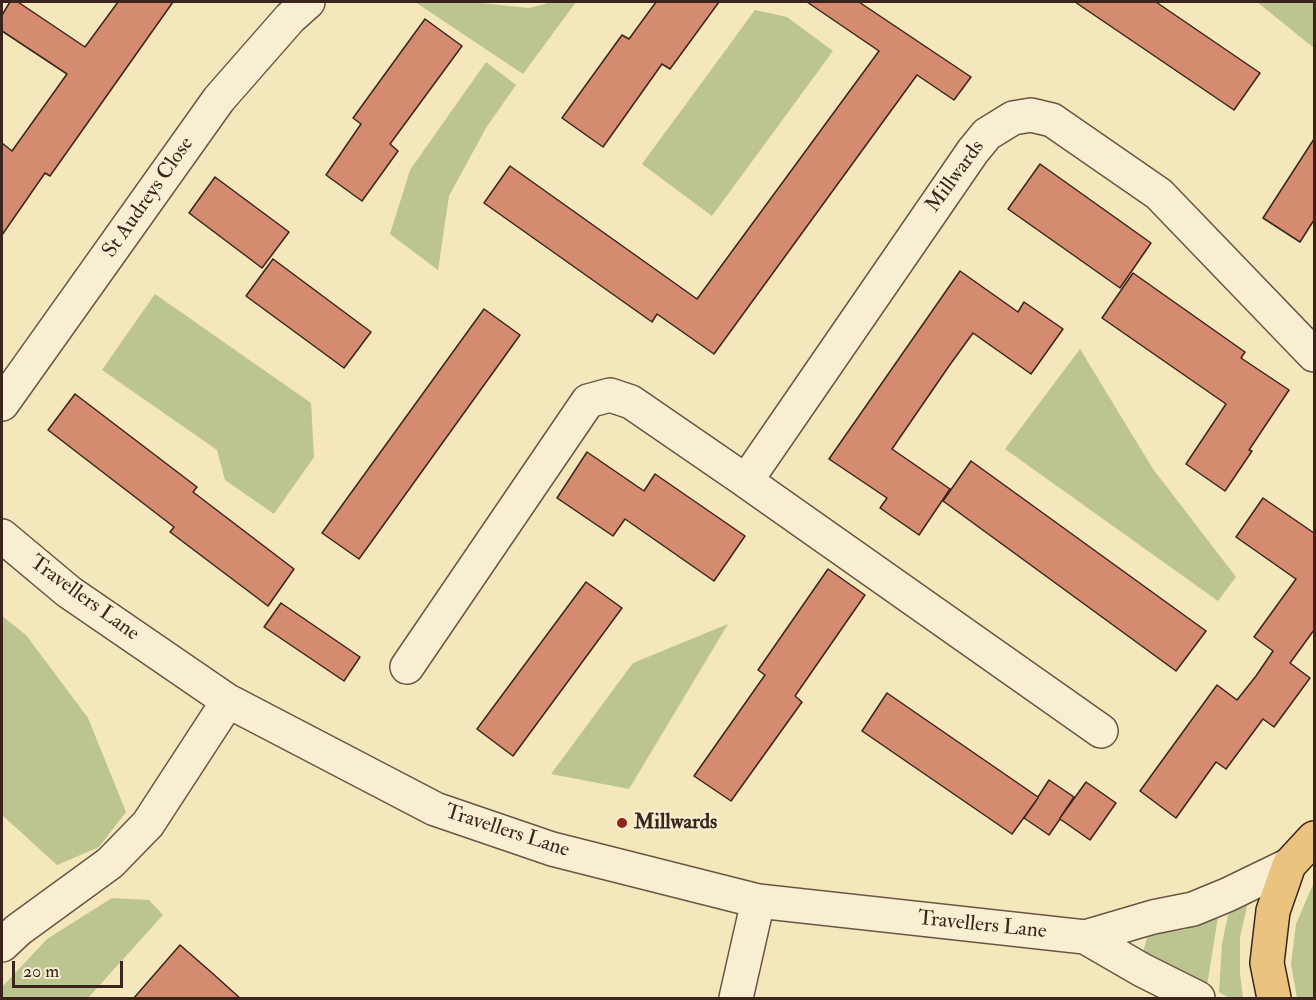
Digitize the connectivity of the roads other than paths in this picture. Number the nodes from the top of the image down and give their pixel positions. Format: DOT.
graph roads {
  1 [pos="308,2"];
  2 [pos="1314,355"];
  3 [pos="2,404"];
  4 [pos="746,481"];
  5 [pos="2,536"];
  6 [pos="407,667"];
  7 [pos="228,701"];
  8 [pos="1101,731"];
  9 [pos="1314,838"];
  10 [pos="1289,865"];
  11 [pos="758,901"];
  12 [pos="1084,937"];
  13 [pos="2,945"];
  14 [pos="736,999"];
  15 [pos="1198,999"];
  16 [pos="1274,999"];
  1 -- 3 [label="street, St Audreys Close"];
  2 -- 4 [label="street, Millwards"];
  4 -- 6 [label="street"];
  4 -- 8 [label="street"];
  5 -- 7 [label="street, Travellers Lane"];
  7 -- 11 [label="street, Travellers Lane"];
  7 -- 13 [label="street"];
  9 -- 10 [label="main road"];
  10 -- 12 [label="street, Travellers Lane"];
  10 -- 16 [label="main road"];
  11 -- 12 [label="street, Travellers Lane"];
  11 -- 14 [label="street"];
  12 -- 15 [label="street, Travellers Lane"];
}
